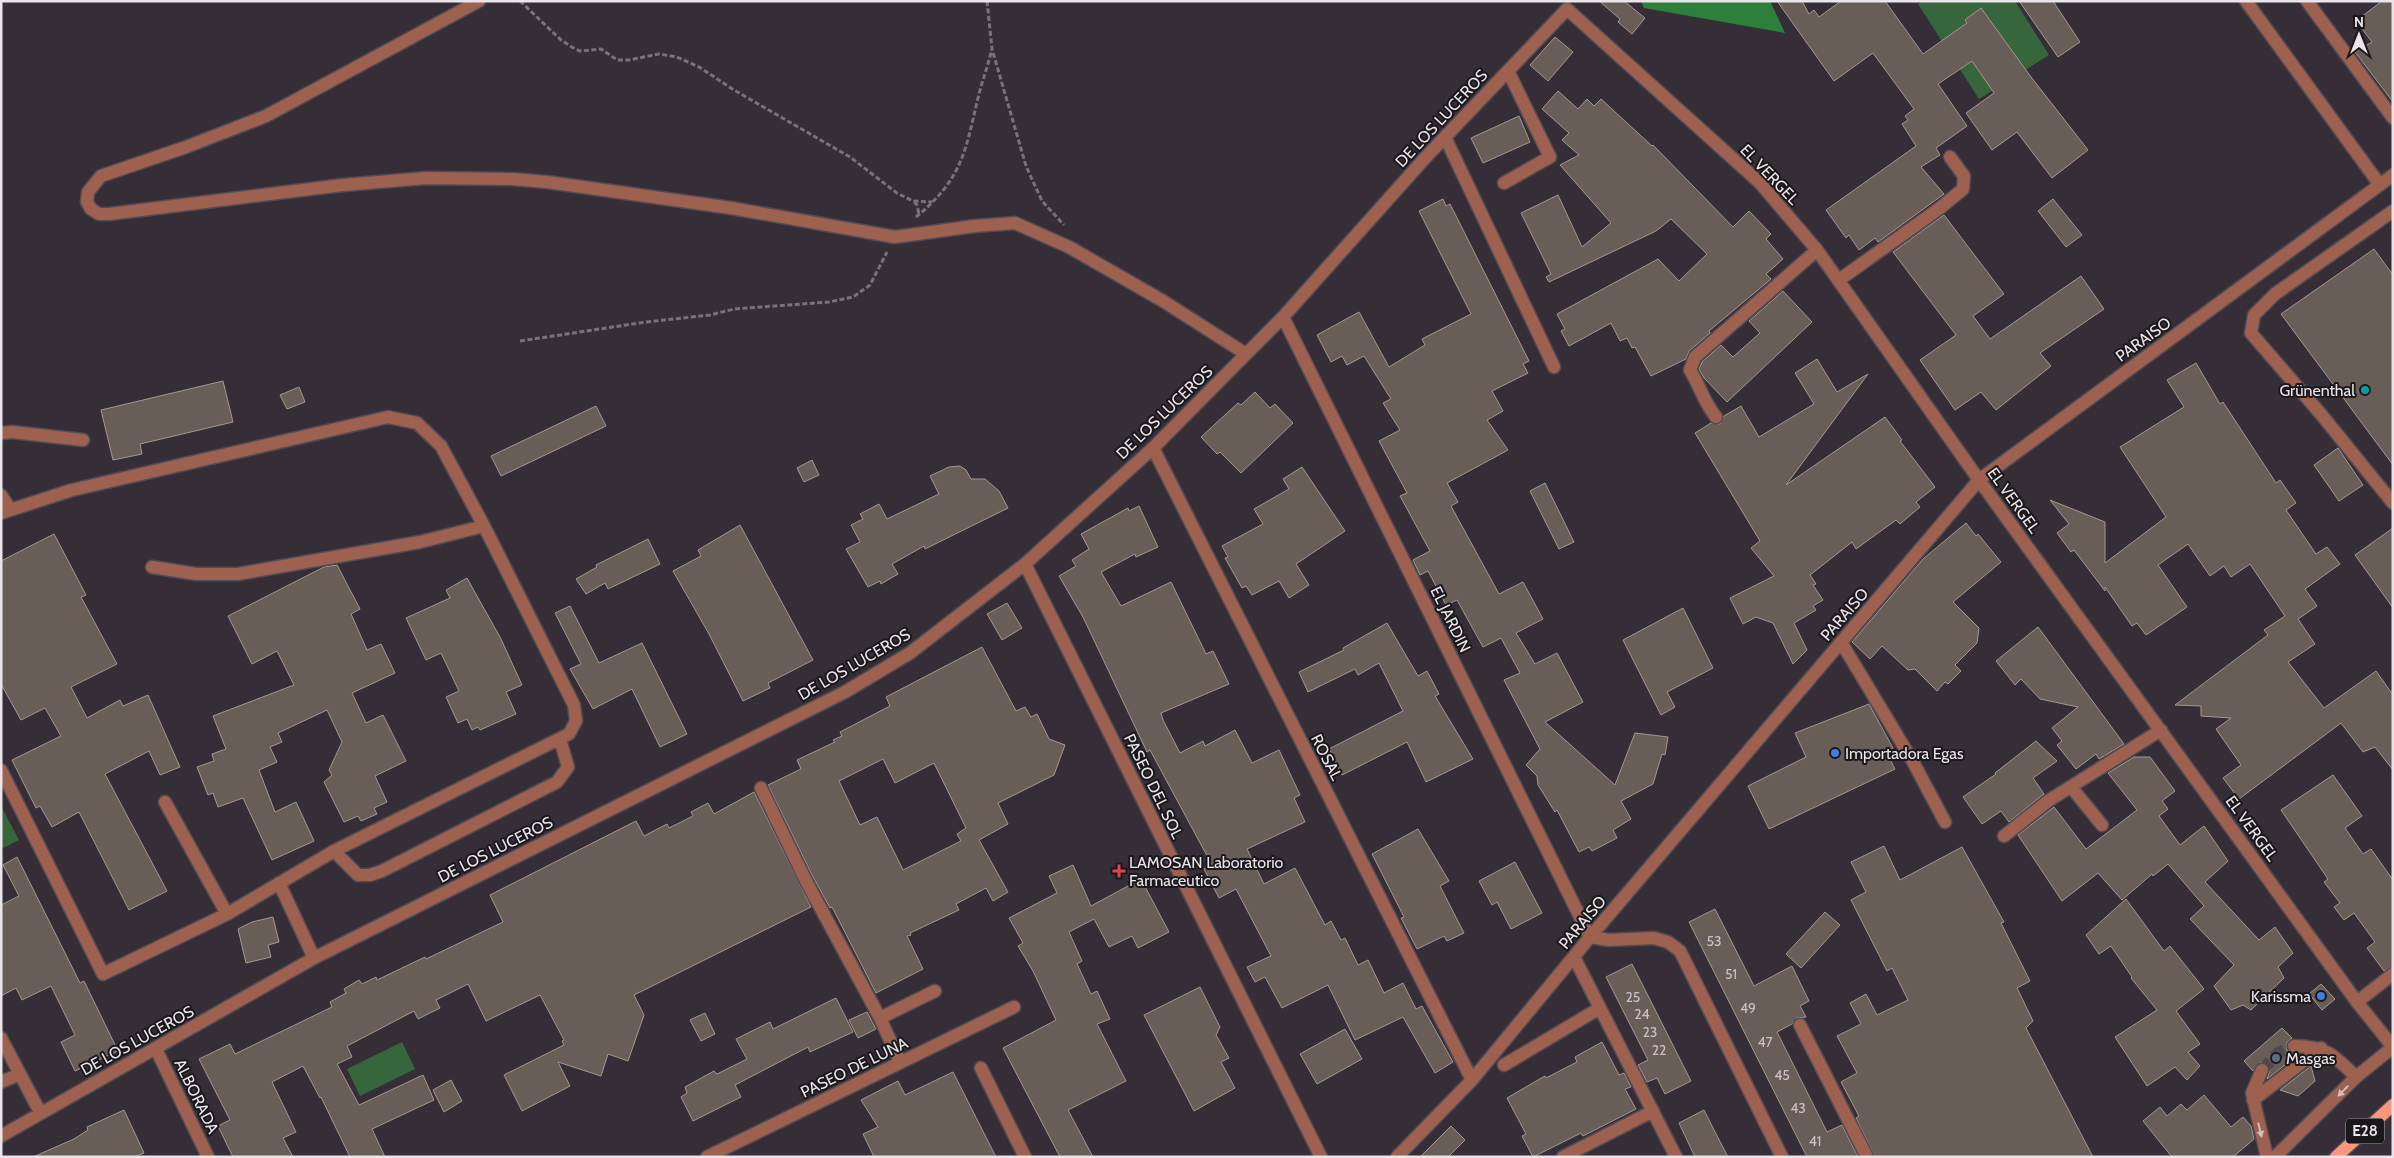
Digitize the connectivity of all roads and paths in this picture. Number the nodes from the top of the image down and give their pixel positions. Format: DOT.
graph roads {
  1 [pos="479,1"];
  2 [pos="520,1"];
  3 [pos="987,1"];
  4 [pos="2246,1"];
  5 [pos="2307,1"];
  6 [pos="1567,9"];
  7 [pos="992,49"];
  8 [pos="1508,71"];
  9 [pos="2393,118"];
  10 [pos="1445,137"];
  11 [pos="1950,157"];
  12 [pos="2393,175"];
  13 [pos="1504,183"];
  14 [pos="2380,185"];
  15 [pos="913,201"];
  16 [pos="932,202"];
  17 [pos="2393,211"];
  18 [pos="919,214"];
  19 [pos="895,236"];
  20 [pos="1070,247"];
  21 [pos="1817,250"];
  22 [pos="1839,280"];
  23 [pos="1283,317"];
  24 [pos="520,341"];
  25 [pos="1246,354"];
  26 [pos="1554,367"];
  27 [pos="1716,417"];
  28 [pos="1,433"];
  29 [pos="83,440"];
  30 [pos="1153,448"];
  31 [pos="1979,480"];
  32 [pos="1,495"];
  33 [pos="2393,503"];
  34 [pos="5,511"];
  35 [pos="484,526"];
  36 [pos="1025,564"];
  37 [pos="152,567"];
  38 [pos="1841,642"];
  39 [pos="2161,730"];
  40 [pos="560,739"];
  41 [pos="1,770"];
  42 [pos="2071,787"];
  43 [pos="761,788"];
  44 [pos="165,802"];
  45 [pos="1945,822"];
  46 [pos="2102,825"];
  47 [pos="2004,836"];
  48 [pos="334,851"];
  49 [pos="279,883"];
  50 [pos="227,914"];
  51 [pos="1590,937"];
  52 [pos="1574,957"];
  53 [pos="314,958"];
  54 [pos="2393,974"];
  55 [pos="935,991"];
  56 [pos="2357,1002"];
  57 [pos="1014,1007"];
  58 [pos="1600,1008"];
  59 [pos="880,1018"];
  60 [pos="1800,1025"];
  61 [pos="1,1038"];
  62 [pos="2294,1046"];
  63 [pos="2393,1047"];
  64 [pos="2321,1048"];
  65 [pos="156,1049"];
  66 [pos="900,1062"];
  67 [pos="1504,1065"];
  68 [pos="981,1068"];
  69 [pos="2262,1070"];
  70 [pos="20,1074"];
  71 [pos="2356,1077"];
  72 [pos="1472,1080"];
  73 [pos="1,1082"];
  74 [pos="2253,1100"];
  75 [pos="2393,1105"];
  76 [pos="1652,1111"];
  77 [pos="40,1112"];
  78 [pos="1,1136"];
  79 [pos="208,1157"];
  80 [pos="707,1157"];
  81 [pos="1025,1157"];
  82 [pos="1321,1157"];
  83 [pos="1397,1157"];
  84 [pos="1563,1157"];
  85 [pos="1676,1157"];
  86 [pos="1782,1157"];
  87 [pos="1867,1157"];
  88 [pos="2267,1157"];
  89 [pos="2275,1157"];
  90 [pos="2336,1157"];
  1 -- 19 [label="street"];
  2 -- 15 [label="path"];
  3 -- 7 [label="path"];
  4 -- 14 [label="street"];
  5 -- 9 [label="street"];
  6 -- 8 [label="street, DE LOS LUCEROS"];
  6 -- 21 [label="street, EL VERGEL"];
  7 -- 16 [label="path"];
  7 -- 20 [label="path"];
  8 -- 10 [label="street, DE LOS LUCEROS"];
  8 -- 13 [label="street"];
  10 -- 23 [label="street, DE LOS LUCEROS"];
  10 -- 26 [label="street"];
  11 -- 22 [label="street"];
  12 -- 14 [label="street, PARAISO"];
  14 -- 31 [label="street, PARAISO"];
  15 -- 16 [label="path"];
  15 -- 18 [label="path"];
  16 -- 18 [label="path"];
  17 -- 33 [label="street"];
  18 -- 19 [label="path"];
  19 -- 20 [label="street"];
  19 -- 24 [label="path"];
  20 -- 25 [label="street"];
  21 -- 22 [label="street, EL VERGEL"];
  21 -- 27 [label="street"];
  22 -- 31 [label="street, EL VERGEL"];
  23 -- 25 [label="street, DE LOS LUCEROS"];
  23 -- 51 [label="street, EL JARDIN"];
  25 -- 30 [label="street, DE LOS LUCEROS"];
  28 -- 29 [label="street"];
  30 -- 36 [label="street, DE LOS LUCEROS"];
  30 -- 72 [label="street, ROSAL"];
  31 -- 38 [label="street, PARAISO"];
  31 -- 39 [label="street, EL VERGEL"];
  32 -- 34 [label="street"];
  34 -- 35 [label="street"];
  35 -- 37 [label="street"];
  35 -- 40 [label="street"];
  36 -- 53 [label="street, DE LOS LUCEROS"];
  36 -- 82 [label="street, PASEO DEL SOL"];
  38 -- 45 [label="street"];
  38 -- 51 [label="street, PARAISO"];
  39 -- 42 [label="street"];
  39 -- 56 [label="street, EL VERGEL"];
  40 -- 48 [label="street"];
  40 -- 48 [label="street"];
  41 -- 50 [label="street"];
  42 -- 46 [label="street"];
  42 -- 47 [label="street"];
  43 -- 59 [label="street"];
  44 -- 50 [label="street"];
  48 -- 49 [label="street"];
  49 -- 50 [label="street"];
  49 -- 53 [label="street"];
  51 -- 52 [label="street, PARAISO"];
  51 -- 86 [label="street"];
  52 -- 58 [label="street"];
  52 -- 72 [label="street, PARAISO"];
  53 -- 65 [label="street, DE LOS LUCEROS"];
  54 -- 56 [label="street"];
  55 -- 59 [label="street"];
  56 -- 63 [label="street, EL VERGEL"];
  57 -- 66 [label="street, PASEO DE LUNA"];
  58 -- 67 [label="street"];
  58 -- 76 [label="street"];
  59 -- 66 [label="street"];
  60 -- 87 [label="street"];
  61 -- 70 [label="street"];
  62 -- 64 [label="street"];
  63 -- 71 [label="street"];
  64 -- 71 [label="street"];
  64 -- 74 [label="street"];
  65 -- 77 [label="street, DE LOS LUCEROS"];
  65 -- 79 [label="street, ALBORADA"];
  66 -- 80 [label="street, PASEO DE LUNA"];
  68 -- 81 [label="street"];
  69 -- 74 [label="street"];
  70 -- 73 [label="street"];
  70 -- 77 [label="street"];
  71 -- 89 [label="street, one-way"];
  72 -- 83 [label="street, PARAISO"];
  74 -- 88 [label="street, one-way"];
  75 -- 90 [label="main road, E28"];
  76 -- 84 [label="street"];
  76 -- 85 [label="street"];
  77 -- 78 [label="street, DE LOS LUCEROS"];
}
